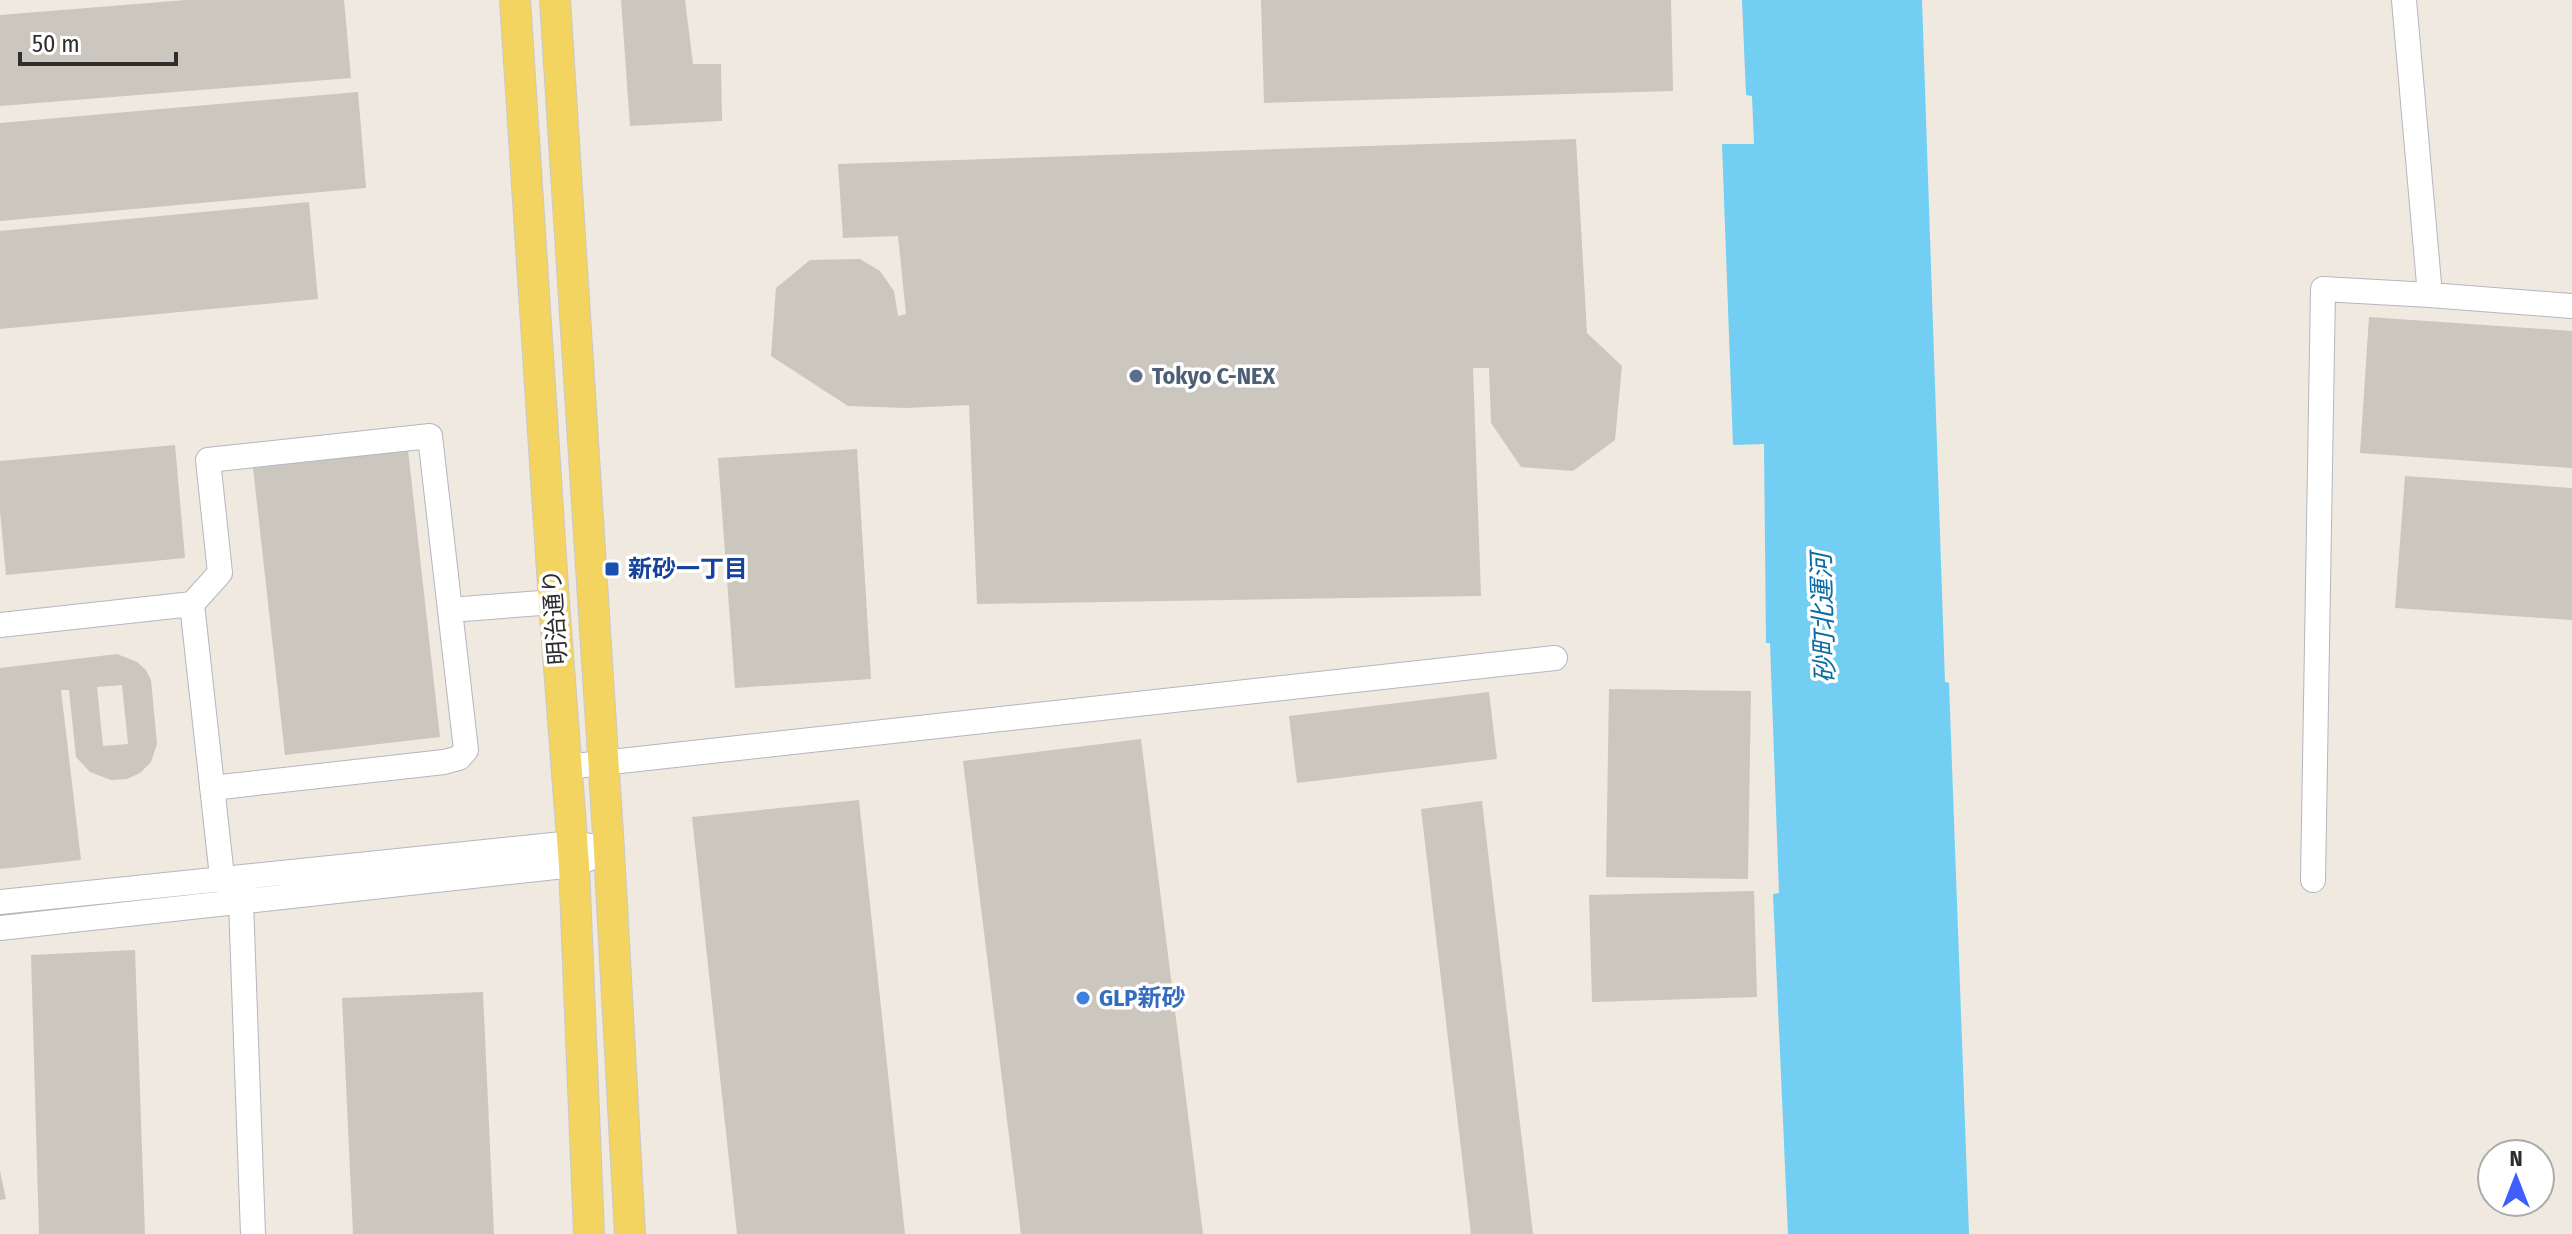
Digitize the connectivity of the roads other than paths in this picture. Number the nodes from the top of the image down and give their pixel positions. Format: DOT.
graph roads {
  1 [pos="515,0"];
  2 [pos="555,0"];
  3 [pos="2404,0"];
  4 [pos="2430,295"];
  5 [pos="2572,306"];
  6 [pos="554,602"];
  7 [pos="192,604"];
  8 [pos="450,610"];
  9 [pos="0,625"];
  10 [pos="1555,658"];
  11 [pos="603,763"];
  12 [pos="566,767"];
  13 [pos="212,788"];
  14 [pos="609,850"];
  15 [pos="573,854"];
  16 [pos="222,877"];
  17 [pos="2313,880"];
  18 [pos="0,902"];
  19 [pos="241,902"];
  20 [pos="0,928"];
  21 [pos="253,1234"];
  22 [pos="589,1234"];
  23 [pos="630,1234"];
  1 -- 6 [label="main road, 明治通り"];
  2 -- 11 [label="main road, 明治通り"];
  3 -- 4 [label="street"];
  4 -- 5 [label="street"];
  4 -- 17 [label="street"];
  6 -- 8 [label="street"];
  6 -- 12 [label="main road, 明治通り"];
  7 -- 8 [label="street"];
  7 -- 9 [label="street"];
  7 -- 13 [label="street"];
  8 -- 13 [label="street"];
  10 -- 11 [label="street"];
  11 -- 12 [label="street"];
  11 -- 14 [label="main road, 明治通り"];
  12 -- 15 [label="main road, 明治通り"];
  13 -- 16 [label="street"];
  14 -- 15 [label="street"];
  14 -- 23 [label="main road, 明治通り"];
  15 -- 16 [label="street"];
  15 -- 19 [label="street"];
  15 -- 22 [label="main road, 明治通り"];
  16 -- 18 [label="street"];
  16 -- 19 [label="street"];
  19 -- 20 [label="street"];
  19 -- 21 [label="street"];
}
